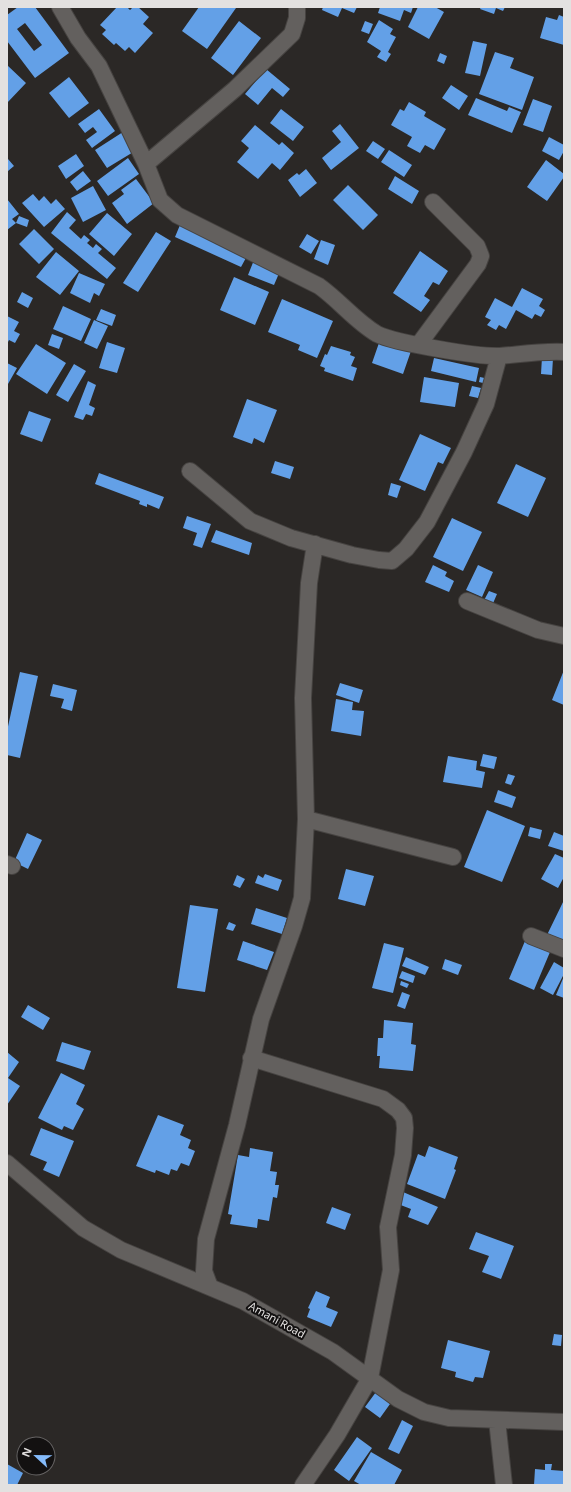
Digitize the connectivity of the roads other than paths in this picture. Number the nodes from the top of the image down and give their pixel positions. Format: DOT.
graph roads {
  1 [pos="60,7"];
  2 [pos="297,7"];
  3 [pos="146,164"];
  4 [pos="433,202"];
  5 [pos="418,344"];
  6 [pos="564,352"];
  7 [pos="499,356"];
  8 [pos="190,471"];
  9 [pos="315,544"];
  10 [pos="467,601"];
  11 [pos="564,636"];
  12 [pos="306,819"];
  13 [pos="453,857"];
  14 [pos="531,936"];
  15 [pos="564,949"];
  16 [pos="251,1058"];
  17 [pos="7,1163"];
  18 [pos="210,1287"];
  19 [pos="370,1378"];
  20 [pos="497,1420"];
  21 [pos="564,1422"];
  22 [pos="303,1485"];
  23 [pos="504,1485"];
  1 -- 3 [label="street"];
  2 -- 3 [label="street"];
  3 -- 5 [label="street"];
  4 -- 5 [label="street"];
  5 -- 7 [label="street"];
  6 -- 7 [label="street"];
  7 -- 9 [label="street"];
  8 -- 9 [label="street"];
  9 -- 12 [label="street"];
  10 -- 11 [label="street"];
  12 -- 13 [label="street"];
  12 -- 16 [label="street"];
  14 -- 15 [label="street"];
  16 -- 18 [label="street"];
  16 -- 19 [label="street"];
  17 -- 18 [label="street, Amani Road"];
  18 -- 19 [label="street, Amani Road"];
  19 -- 20 [label="street, Amani Road"];
  19 -- 22 [label="street"];
  20 -- 21 [label="street, Amani Road"];
  20 -- 23 [label="street"];
}
